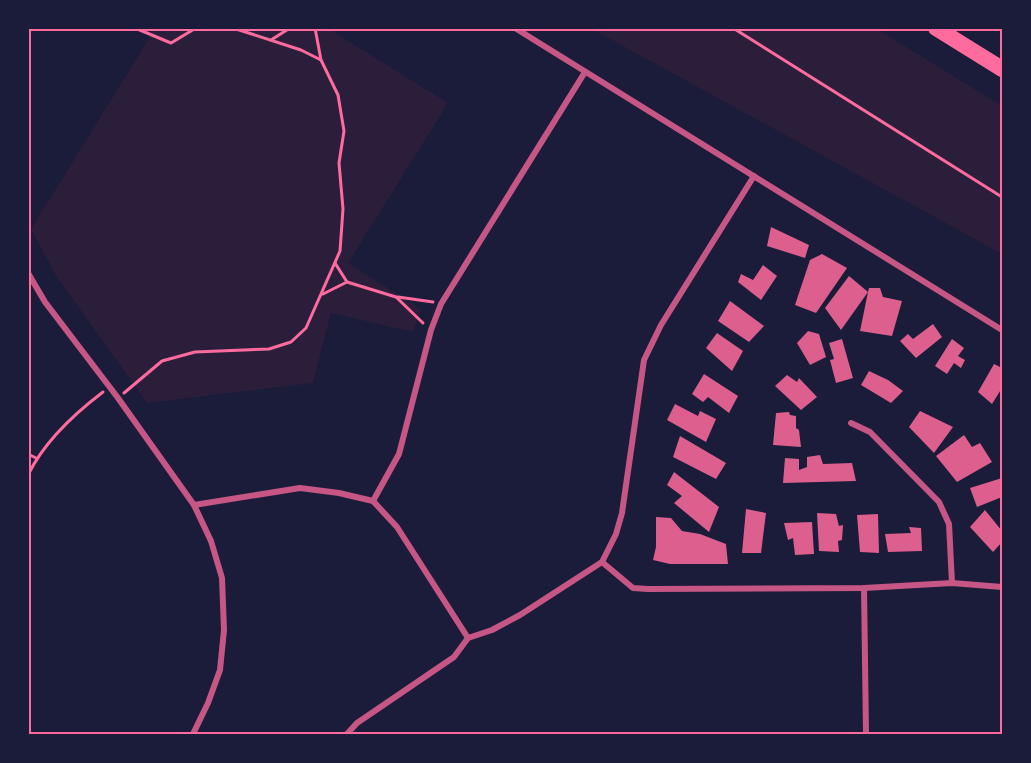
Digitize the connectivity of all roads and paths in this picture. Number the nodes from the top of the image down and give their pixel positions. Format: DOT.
graph roads {
  1 [pos="135,28"];
  2 [pos="195,28"];
  3 [pos="233,28"];
  4 [pos="290,28"];
  5 [pos="315,28"];
  6 [pos="515,28"];
  7 [pos="733,28"];
  8 [pos="936,28"];
  9 [pos="270,40"];
  10 [pos="321,60"];
  11 [pos="1002,69"];
  12 [pos="585,72"];
  13 [pos="753,176"];
  14 [pos="1002,197"];
  15 [pos="335,263"];
  16 [pos="28,273"];
  17 [pos="347,282"];
  18 [pos="321,295"];
  19 [pos="396,297"];
  20 [pos="441,304"];
  21 [pos="431,330"];
  22 [pos="1002,330"];
  23 [pos="110,387"];
  24 [pos="118,398"];
  25 [pos="851,423"];
  26 [pos="28,454"];
  27 [pos="36,458"];
  28 [pos="28,475"];
  29 [pos="373,501"];
  30 [pos="194,505"];
  31 [pos="602,562"];
  32 [pos="952,583"];
  33 [pos="1002,587"];
  34 [pos="864,588"];
  35 [pos="468,638"];
  36 [pos="193,735"];
  37 [pos="347,735"];
  38 [pos="866,735"];
  1 -- 2 [label="path"];
  3 -- 9 [label="path"];
  4 -- 9 [label="path"];
  5 -- 10 [label="path"];
  6 -- 12 [label="street"];
  7 -- 14 [label="path"];
  8 -- 11 [label="highway"];
  9 -- 10 [label="path"];
  10 -- 15 [label="path"];
  12 -- 13 [label="street"];
  12 -- 20 [label="street"];
  13 -- 22 [label="street"];
  13 -- 31 [label="street"];
  15 -- 17 [label="path"];
  15 -- 18 [label="path"];
  16 -- 23 [label="street"];
  17 -- 18 [label="path"];
  17 -- 19 [label="path"];
  18 -- 24 [label="path"];
  19 -- 20 [label="path"];
  19 -- 21 [label="path"];
  20 -- 21 [label="street"];
  21 -- 29 [label="street"];
  23 -- 24 [label="street"];
  23 -- 27 [label="path"];
  24 -- 30 [label="street"];
  25 -- 32 [label="street"];
  26 -- 27 [label="path"];
  27 -- 28 [label="path"];
  29 -- 30 [label="street"];
  29 -- 35 [label="street"];
  30 -- 36 [label="street"];
  31 -- 34 [label="street"];
  31 -- 35 [label="street"];
  32 -- 33 [label="street"];
  32 -- 34 [label="street"];
  34 -- 38 [label="street"];
  35 -- 37 [label="street"];
}
